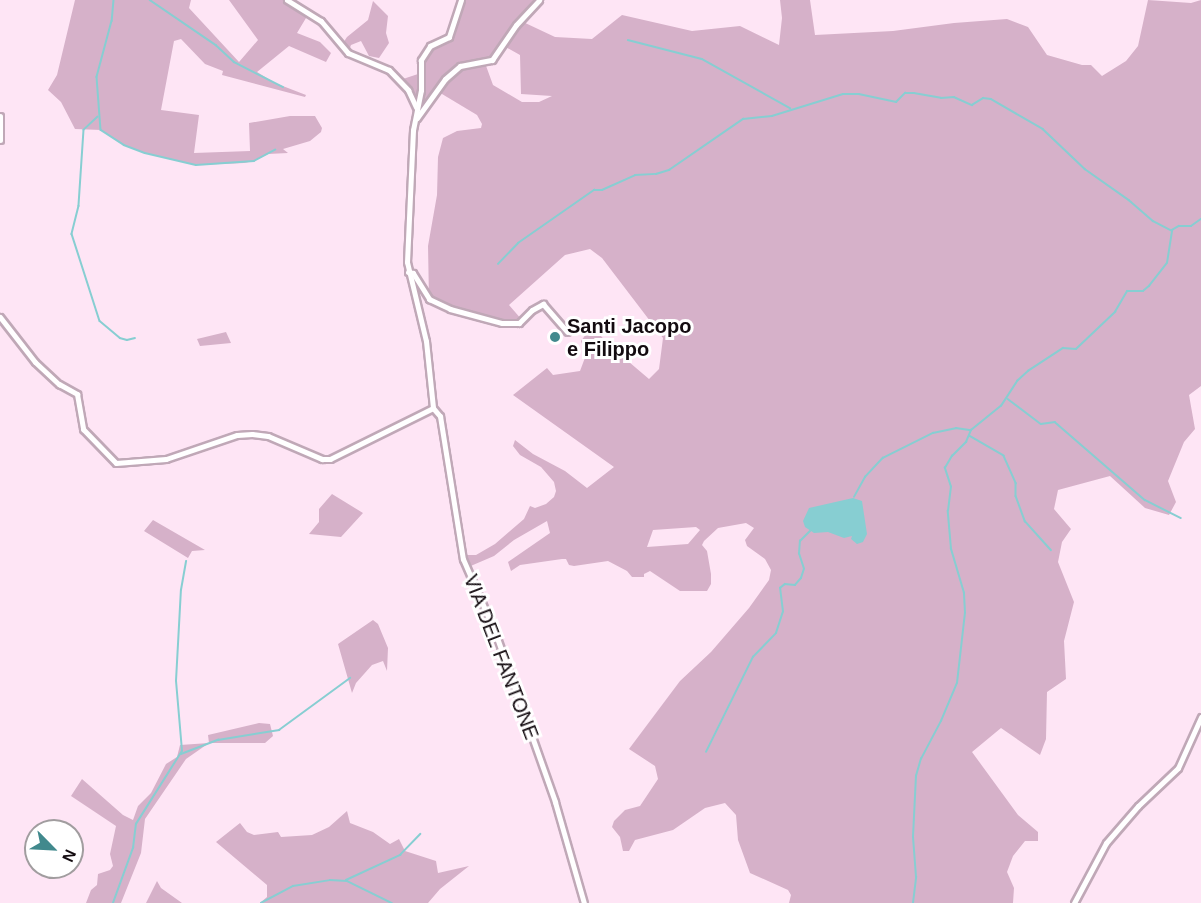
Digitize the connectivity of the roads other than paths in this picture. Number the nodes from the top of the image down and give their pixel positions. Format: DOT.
graph roads {
  1 [pos="286,0"];
  2 [pos="461,0"];
  3 [pos="539,0"];
  4 [pos="416,109"];
  5 [pos="0,116"];
  6 [pos="416,119"];
  7 [pos="0,140"];
  8 [pos="408,272"];
  9 [pos="0,317"];
  10 [pos="567,333"];
  11 [pos="433,408"];
  12 [pos="1201,717"];
  13 [pos="584,903"];
  14 [pos="1074,903"];
  1 -- 4 [label="street"];
  2 -- 4 [label="street, VIA DEL FANTONE"];
  3 -- 6 [label="street"];
  4 -- 6 [label="street, VIA DEL FANTONE"];
  5 -- 7 [label="street"];
  6 -- 8 [label="street, VIA DEL FANTONE"];
  8 -- 10 [label="street"];
  8 -- 11 [label="street, VIA DEL FANTONE"];
  9 -- 11 [label="street"];
  11 -- 13 [label="street, VIA DEL FANTONE"];
  12 -- 14 [label="street"];
}
